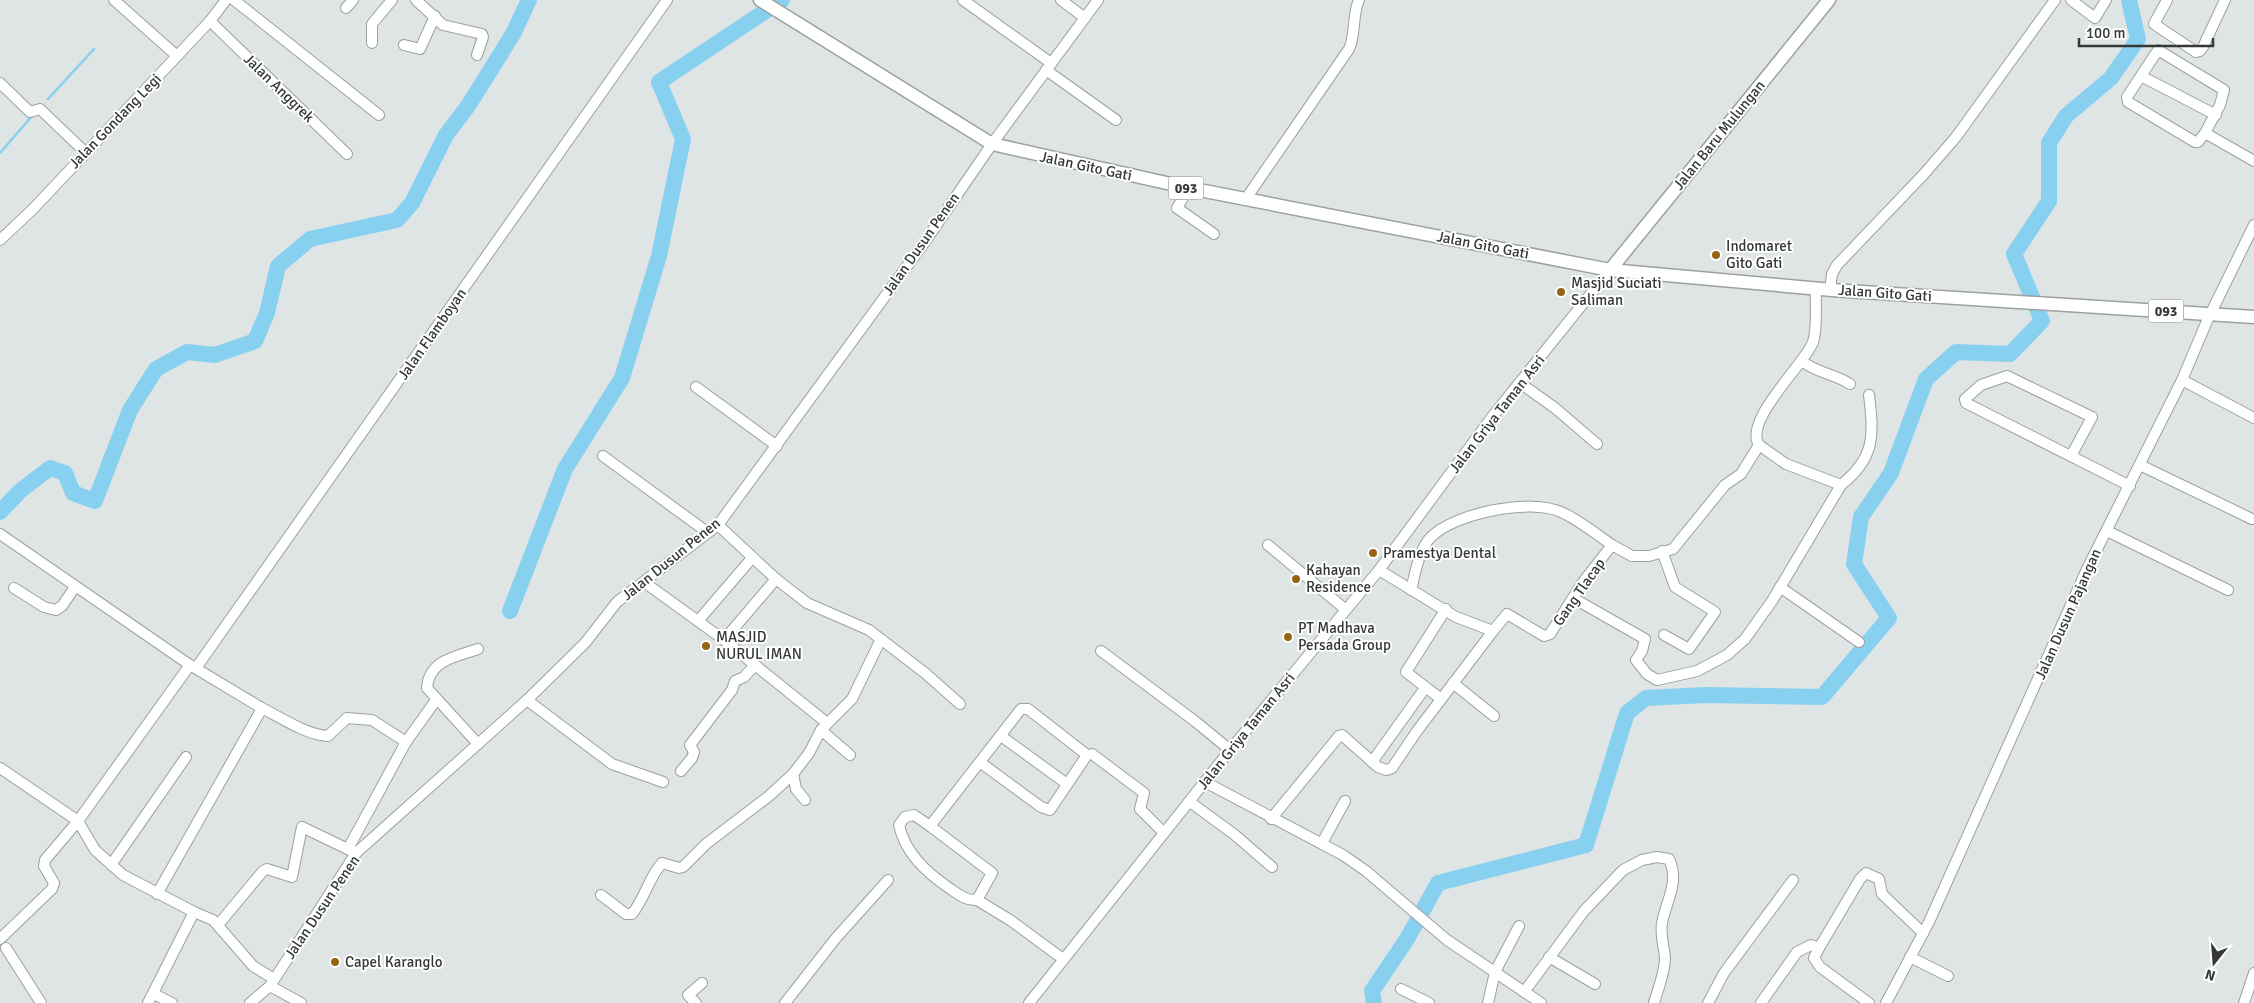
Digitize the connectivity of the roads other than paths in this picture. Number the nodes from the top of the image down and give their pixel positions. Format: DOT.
graph roads {
  1 [pos="114,0"];
  2 [pos="226,0"];
  3 [pos="234,0"];
  4 [pos="392,0"];
  5 [pos="416,0"];
  6 [pos="667,0"];
  7 [pos="760,0"];
  8 [pos="963,0"];
  9 [pos="1061,0"];
  10 [pos="1098,0"];
  11 [pos="1360,0"];
  12 [pos="1829,0"];
  13 [pos="2055,0"];
  14 [pos="2070,0"];
  15 [pos="2106,0"];
  16 [pos="2167,0"];
  17 [pos="2225,0"];
  18 [pos="435,16"];
  19 [pos="1085,18"];
  20 [pos="210,21"];
  21 [pos="372,44"];
  22 [pos="404,45"];
  23 [pos="477,55"];
  24 [pos="177,56"];
  25 [pos="1049,66"];
  26 [pos="2141,76"];
  27 [pos="0,82"];
  28 [pos="379,114"];
  29 [pos="2216,115"];
  30 [pos="1116,120"];
  31 [pos="2205,134"];
  32 [pos="992,144"];
  33 [pos="85,152"];
  34 [pos="347,154"];
  35 [pos="2254,161"];
  36 [pos="1189,188"];
  37 [pos="1246,200"];
  38 [pos="2254,226"];
  39 [pos="1214,234"];
  40 [pos="0,240"];
  41 [pos="1610,270"];
  42 [pos="1816,288"];
  43 [pos="1830,290"];
  44 [pos="2211,314"];
  45 [pos="2254,318"];
  46 [pos="1802,361"];
  47 [pos="2182,380"];
  48 [pos="1520,383"];
  49 [pos="1850,384"];
  50 [pos="696,387"];
  51 [pos="1869,395"];
  52 [pos="2254,418"];
  53 [pos="1597,444"];
  54 [pos="1760,444"];
  55 [pos="777,446"];
  56 [pos="603,456"];
  57 [pos="2071,456"];
  58 [pos="2140,465"];
  59 [pos="1841,485"];
  60 [pos="2130,486"];
  61 [pos="2252,519"];
  62 [pos="718,525"];
  63 [pos="2107,531"];
  64 [pos="707,532"];
  65 [pos="0,534"];
  66 [pos="1268,545"];
  67 [pos="1612,545"];
  68 [pos="1662,551"];
  69 [pos="752,558"];
  70 [pos="1379,570"];
  71 [pos="776,579"];
  72 [pos="644,582"];
  73 [pos="76,587"];
  74 [pos="1780,587"];
  75 [pos="14,588"];
  76 [pos="1411,590"];
  77 [pos="2228,590"];
  78 [pos="1573,598"];
  79 [pos="1345,609"];
  80 [pos="1446,609"];
  81 [pos="698,621"];
  82 [pos="1493,631"];
  83 [pos="1664,635"];
  84 [pos="881,639"];
  85 [pos="724,640"];
  86 [pos="1859,642"];
  87 [pos="478,649"];
  88 [pos="1101,651"];
  89 [pos="755,665"];
  90 [pos="193,667"];
  91 [pos="1453,683"];
  92 [pos="1425,688"];
  93 [pos="436,700"];
  94 [pos="528,700"];
  95 [pos="1441,700"];
  96 [pos="960,704"];
  97 [pos="260,707"];
  98 [pos="1494,716"];
  99 [pos="824,726"];
  100 [pos="1000,736"];
  101 [pos="406,742"];
  102 [pos="478,744"];
  103 [pos="1230,750"];
  104 [pos="1092,754"];
  105 [pos="850,755"];
  106 [pos="186,757"];
  107 [pos="981,762"];
  108 [pos="1372,762"];
  109 [pos="0,768"];
  110 [pos="681,771"];
  111 [pos="793,774"];
  112 [pos="663,782"];
  113 [pos="1205,782"];
  114 [pos="1067,784"];
  115 [pos="806,800"];
  116 [pos="1345,801"];
  117 [pos="1190,802"];
  118 [pos="1271,819"];
  119 [pos="78,821"];
  120 [pos="930,826"];
  121 [pos="1164,833"];
  122 [pos="1322,844"];
  123 [pos="352,851"];
  124 [pos="111,864"];
  125 [pos="1272,867"];
  126 [pos="888,880"];
  127 [pos="1793,880"];
  128 [pos="157,894"];
  129 [pos="601,895"];
  130 [pos="977,900"];
  131 [pos="194,912"];
  132 [pos="218,925"];
  133 [pos="1519,926"];
  134 [pos="1923,933"];
  135 [pos="2,946"];
  136 [pos="1819,948"];
  137 [pos="1549,957"];
  138 [pos="1910,957"];
  139 [pos="1064,959"];
  140 [pos="1495,972"];
  141 [pos="2254,973"];
  142 [pos="1948,976"];
  143 [pos="702,982"];
  144 [pos="272,983"];
  145 [pos="1595,984"];
  146 [pos="1401,990"];
  147 [pos="1524,992"];
  148 [pos="151,998"];
  149 [pos="42,1003"];
  150 [pos="172,1003"];
  151 [pos="250,1003"];
  152 [pos="301,1003"];
  153 [pos="696,1003"];
  154 [pos="785,1003"];
  155 [pos="1029,1003"];
  156 [pos="1428,1003"];
  157 [pos="1488,1003"];
  158 [pos="1541,1003"];
  159 [pos="1654,1003"];
  160 [pos="1708,1003"];
  161 [pos="1761,1003"];
  162 [pos="1869,1003"];
  163 [pos="1886,1003"];
  164 [pos="2244,1003"];
  1 -- 24 [label="street"];
  2 -- 20 [label="street, Jalan Gondang Legi"];
  3 -- 28 [label="street"];
  4 -- 21 [label="street"];
  5 -- 18 [label="street"];
  6 -- 90 [label="street, Jalan Flamboyan"];
  7 -- 32 [label="main road, Jalan Gito Gati / 093"];
  8 -- 25 [label="street"];
  9 -- 19 [label="street"];
  10 -- 19 [label="street, Jalan Dusun Penen"];
  11 -- 37 [label="street"];
  12 -- 41 [label="main road, Jalan Baru Mulungan"];
  13 -- 43 [label="street"];
  14 -- 15 [label="street"];
  16 -- 17 [label="street"];
  18 -- 22 [label="street"];
  18 -- 23 [label="street"];
  19 -- 25 [label="street, Jalan Dusun Penen"];
  20 -- 24 [label="street, Jalan Gondang Legi"];
  20 -- 34 [label="street, Jalan Anggrek"];
  24 -- 33 [label="street, Jalan Gondang Legi"];
  25 -- 30 [label="street"];
  25 -- 32 [label="street, Jalan Dusun Penen"];
  26 -- 29 [label="street"];
  26 -- 29 [label="street"];
  26 -- 31 [label="street"];
  27 -- 33 [label="street"];
  29 -- 31 [label="street"];
  31 -- 35 [label="street"];
  32 -- 36 [label="main road, Jalan Gito Gati / 093"];
  32 -- 55 [label="street, Jalan Dusun Penen"];
  33 -- 40 [label="street, Jalan Gondang Legi"];
  36 -- 37 [label="main road, Jalan Gito Gati / 093"];
  36 -- 39 [label="street"];
  37 -- 41 [label="main road, Jalan Gito Gati / 093"];
  38 -- 44 [label="street, Jalan Dusun Pajangan"];
  41 -- 42 [label="main road, Jalan Gito Gati / 093"];
  41 -- 48 [label="street, Jalan Griya Taman Asri"];
  42 -- 43 [label="main road, Jalan Gito Gati / 093"];
  42 -- 46 [label="street, Gang Tlacap"];
  43 -- 44 [label="main road, Jalan Gito Gati / 093"];
  44 -- 45 [label="main road, Jalan Gito Gati / 093"];
  44 -- 47 [label="street, Jalan Dusun Pajangan"];
  46 -- 49 [label="street"];
  46 -- 54 [label="street, Gang Tlacap"];
  47 -- 52 [label="street"];
  47 -- 58 [label="street, Jalan Dusun Pajangan"];
  48 -- 53 [label="street"];
  48 -- 70 [label="street, Jalan Griya Taman Asri"];
  50 -- 55 [label="street"];
  51 -- 59 [label="street"];
  54 -- 59 [label="street"];
  54 -- 68 [label="street, Gang Tlacap"];
  55 -- 62 [label="street, Jalan Dusun Penen"];
  56 -- 64 [label="street"];
  57 -- 57 [label="street"];
  57 -- 60 [label="street"];
  58 -- 60 [label="street, Jalan Dusun Pajangan"];
  58 -- 61 [label="street"];
  59 -- 74 [label="street"];
  60 -- 63 [label="street, Jalan Dusun Pajangan"];
  62 -- 64 [label="street, Jalan Dusun Penen"];
  62 -- 69 [label="street"];
  63 -- 77 [label="street"];
  63 -- 134 [label="street, Jalan Dusun Pajangan"];
  64 -- 72 [label="street, Jalan Dusun Penen"];
  65 -- 73 [label="street"];
  66 -- 79 [label="street"];
  67 -- 68 [label="street, Gang Tlacap"];
  67 -- 76 [label="street"];
  67 -- 78 [label="street, Gang Tlacap"];
  68 -- 83 [label="street"];
  69 -- 71 [label="street"];
  69 -- 81 [label="street"];
  70 -- 76 [label="street"];
  70 -- 79 [label="street, Jalan Griya Taman Asri"];
  71 -- 84 [label="street"];
  71 -- 85 [label="street"];
  72 -- 81 [label="street"];
  72 -- 94 [label="street, Jalan Dusun Penen"];
  73 -- 75 [label="street"];
  73 -- 90 [label="street"];
  74 -- 78 [label="street"];
  74 -- 86 [label="street"];
  76 -- 80 [label="street"];
  78 -- 82 [label="street, Gang Tlacap"];
  79 -- 103 [label="street, Jalan Griya Taman Asri"];
  80 -- 82 [label="street"];
  80 -- 92 [label="street"];
  81 -- 85 [label="street"];
  82 -- 91 [label="street"];
  84 -- 96 [label="street"];
  84 -- 99 [label="street"];
  85 -- 89 [label="street"];
  87 -- 93 [label="street"];
  88 -- 103 [label="street"];
  89 -- 99 [label="street"];
  89 -- 110 [label="street"];
  90 -- 97 [label="street"];
  90 -- 119 [label="street, Jalan Flamboyan"];
  91 -- 95 [label="street"];
  91 -- 98 [label="street"];
  92 -- 95 [label="street"];
  92 -- 108 [label="street"];
  93 -- 101 [label="street"];
  93 -- 102 [label="street"];
  94 -- 102 [label="street, Jalan Dusun Penen"];
  94 -- 112 [label="street"];
  95 -- 108 [label="street"];
  97 -- 101 [label="street"];
  97 -- 128 [label="street"];
  99 -- 105 [label="street"];
  99 -- 111 [label="street"];
  100 -- 107 [label="street"];
  100 -- 114 [label="street"];
  100 -- 114 [label="street"];
  101 -- 123 [label="street"];
  102 -- 123 [label="street, Jalan Dusun Penen"];
  103 -- 113 [label="street, Jalan Griya Taman Asri"];
  104 -- 121 [label="street"];
  106 -- 124 [label="street"];
  107 -- 114 [label="street"];
  107 -- 120 [label="street"];
  108 -- 118 [label="street"];
  109 -- 119 [label="street"];
  111 -- 115 [label="street"];
  111 -- 129 [label="street"];
  113 -- 117 [label="street, Jalan Griya Taman Asri"];
  113 -- 118 [label="street"];
  116 -- 122 [label="street"];
  117 -- 121 [label="street, Jalan Griya Taman Asri"];
  117 -- 125 [label="street"];
  118 -- 122 [label="street"];
  119 -- 124 [label="street"];
  119 -- 135 [label="street, Jalan Flamboyan"];
  120 -- 130 [label="street"];
  120 -- 130 [label="street"];
  121 -- 139 [label="street, Jalan Griya Taman Asri"];
  122 -- 140 [label="street"];
  123 -- 132 [label="street"];
  123 -- 144 [label="street, Jalan Dusun Penen"];
  124 -- 128 [label="street"];
  126 -- 154 [label="street"];
  127 -- 160 [label="street"];
  128 -- 131 [label="street"];
  130 -- 139 [label="street"];
  131 -- 132 [label="street"];
  131 -- 148 [label="street"];
  132 -- 144 [label="street"];
  133 -- 140 [label="street"];
  134 -- 136 [label="street"];
  134 -- 138 [label="street, Jalan Dusun Pajangan"];
  135 -- 149 [label="street"];
  136 -- 161 [label="street"];
  136 -- 162 [label="street"];
  137 -- 145 [label="street"];
  137 -- 147 [label="street"];
  137 -- 159 [label="street"];
  138 -- 142 [label="street"];
  138 -- 163 [label="street, Jalan Dusun Pajangan"];
  139 -- 155 [label="street, Jalan Griya Taman Asri"];
  140 -- 147 [label="street"];
  140 -- 157 [label="street"];
  141 -- 164 [label="street"];
  143 -- 153 [label="street"];
  144 -- 151 [label="street, Jalan Dusun Penen"];
  144 -- 152 [label="street"];
  146 -- 156 [label="street"];
  147 -- 158 [label="street"];
  148 -- 150 [label="street"];
}
